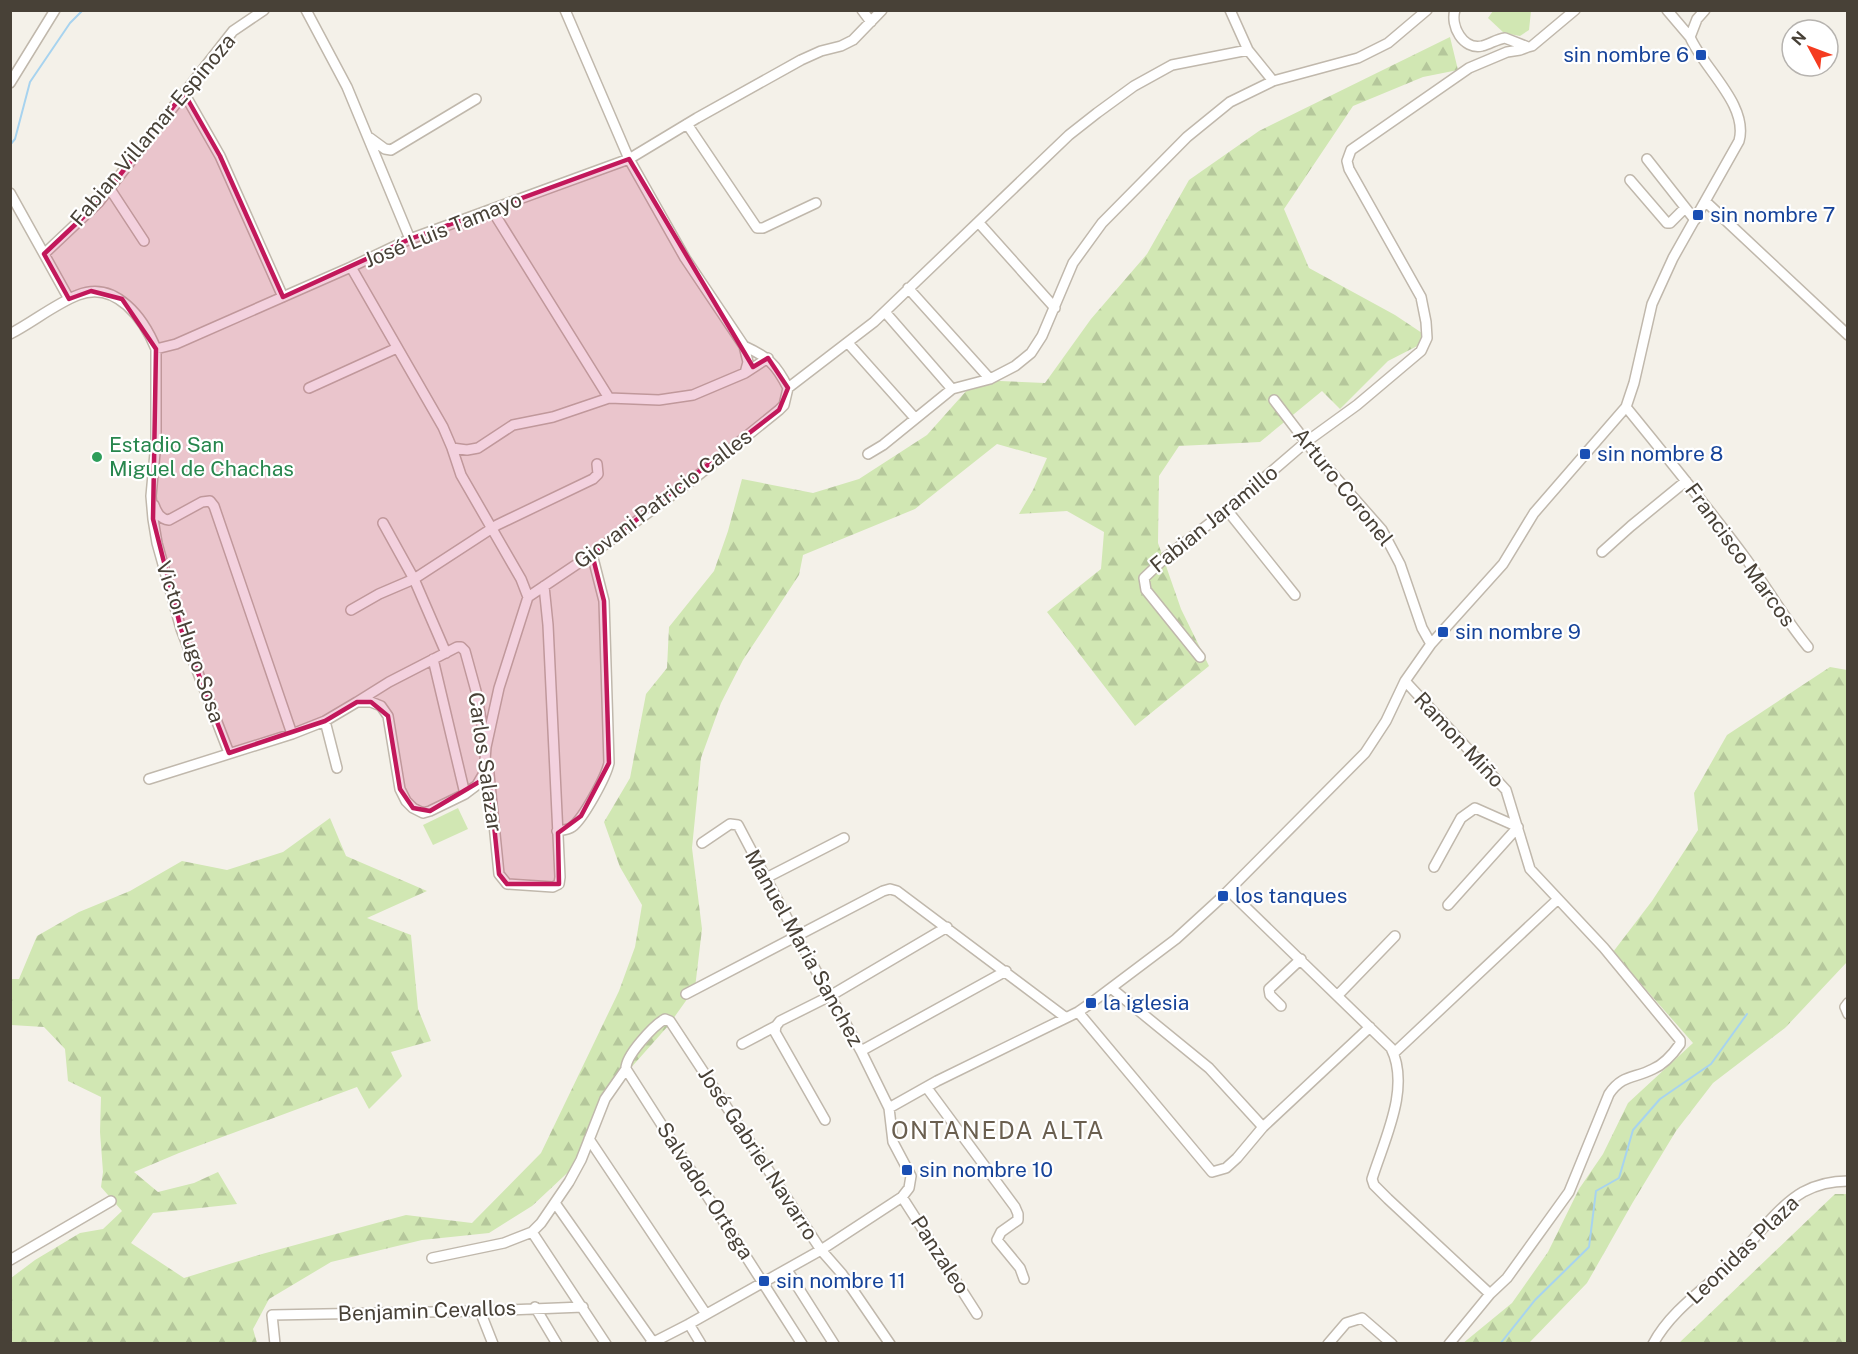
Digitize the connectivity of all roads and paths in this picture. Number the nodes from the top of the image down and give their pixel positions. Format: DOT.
graph roads {
  1 [pos="55,10"];
  2 [pos="264,10"];
  3 [pos="306,10"];
  4 [pos="565,10"];
  5 [pos="862,10"];
  6 [pos="882,10"];
  7 [pos="1230,10"];
  8 [pos="1427,10"];
  9 [pos="1455,10"];
  10 [pos="1575,10"];
  11 [pos="1667,10"];
  12 [pos="1706,10"];
  13 [pos="872,22"];
  14 [pos="1690,37"];
  15 [pos="1528,47"];
  16 [pos="1248,50"];
  17 [pos="1273,81"];
  18 [pos="10,83"];
  19 [pos="184,93"];
  20 [pos="476,99"];
  21 [pos="687,124"];
  22 [pos="368,136"];
  23 [pos="629,159"];
  24 [pos="1647,159"];
  25 [pos="1630,180"];
  26 [pos="110,189"];
  27 [pos="10,193"];
  28 [pos="1706,201"];
  29 [pos="816,203"];
  30 [pos="1685,208"];
  31 [pos="492,210"];
  32 [pos="1695,220"];
  33 [pos="979,224"];
  34 [pos="410,239"];
  35 [pos="144,241"];
  36 [pos="44,254"];
  37 [pos="351,267"];
  38 [pos="908,288"];
  39 [pos="283,297"];
  40 [pos="69,299"];
  41 [pos="1055,308"];
  42 [pos="885,312"];
  43 [pos="10,334"];
  44 [pos="1848,335"];
  45 [pos="848,343"];
  46 [pos="744,346"];
  47 [pos="397,348"];
  48 [pos="156,349"];
  49 [pos="768,358"];
  50 [pos="745,373"];
  51 [pos="990,379"];
  52 [pos="309,388"];
  53 [pos="788,388"];
  54 [pos="952,389"];
  55 [pos="609,398"];
  56 [pos="1274,400"];
  57 [pos="1626,407"];
  58 [pos="914,417"];
  59 [pos="1306,442"];
  60 [pos="452,448"];
  61 [pos="868,454"];
  62 [pos="597,464"];
  63 [pos="1686,481"];
  64 [pos="151,496"];
  65 [pos="1227,510"];
  66 [pos="383,523"];
  67 [pos="493,529"];
  68 [pos="1602,552"];
  69 [pos="592,554"];
  70 [pos="414,579"];
  71 [pos="544,586"];
  72 [pos="1294,595"];
  73 [pos="528,597"];
  74 [pos="351,610"];
  75 [pos="1431,644"];
  76 [pos="1808,647"];
  77 [pos="446,653"];
  78 [pos="1200,657"];
  79 [pos="433,659"];
  80 [pos="1405,681"];
  81 [pos="357,702"];
  82 [pos="325,721"];
  83 [pos="292,734"];
  84 [pos="486,747"];
  85 [pos="229,753"];
  86 [pos="337,768"];
  87 [pos="149,779"];
  88 [pos="465,794"];
  89 [pos="1518,827"];
  90 [pos="557,831"];
  91 [pos="844,838"];
  92 [pos="702,843"];
  93 [pos="1434,867"];
  94 [pos="766,878"];
  95 [pos="1229,891"];
  96 [pos="1558,899"];
  97 [pos="1448,905"];
  98 [pos="947,927"];
  99 [pos="796,935"];
  100 [pos="1395,936"];
  101 [pos="1301,959"];
  102 [pos="1006,971"];
  103 [pos="1111,988"];
  104 [pos="686,994"];
  105 [pos="1338,995"];
  106 [pos="830,996"];
  107 [pos="1848,1003"];
  108 [pos="1281,1006"];
  109 [pos="1078,1012"];
  110 [pos="1848,1014"];
  111 [pos="1065,1017"];
  112 [pos="1370,1027"];
  113 [pos="776,1029"];
  114 [pos="742,1044"];
  115 [pos="861,1052"];
  116 [pos="1394,1053"];
  117 [pos="626,1069"];
  118 [pos="927,1088"];
  119 [pos="888,1108"];
  120 [pos="825,1120"];
  121 [pos="1263,1127"];
  122 [pos="589,1139"];
  123 [pos="1848,1181"];
  124 [pos="902,1197"];
  125 [pos="111,1201"];
  126 [pos="555,1203"];
  127 [pos="532,1232"];
  128 [pos="821,1250"];
  129 [pos="432,1258"];
  130 [pos="10,1260"];
  131 [pos="787,1270"];
  132 [pos="1024,1279"];
  133 [pos="764,1281"];
  134 [pos="1490,1294"];
  135 [pos="583,1306"];
  136 [pos="535,1307"];
  137 [pos="480,1311"];
  138 [pos="706,1314"];
  139 [pos="977,1314"];
  140 [pos="689,1324"];
  141 [pos="652,1343"];
  142 [pos="274,1344"];
  143 [pos="493,1344"];
  144 [pos="557,1344"];
  145 [pos="606,1344"];
  146 [pos="701,1344"];
  147 [pos="802,1344"];
  148 [pos="834,1344"];
  149 [pos="890,1344"];
  150 [pos="1328,1344"];
  151 [pos="1392,1344"];
  152 [pos="1449,1344"];
  153 [pos="1653,1344"];
  1 -- 18 [label="street"];
  2 -- 19 [label="street, Fabian Villamar Espinoza"];
  3 -- 22 [label="street"];
  4 -- 23 [label="street"];
  5 -- 13 [label="street"];
  6 -- 13 [label="street, José Luis Tamayo"];
  7 -- 16 [label="street"];
  8 -- 17 [label="street"];
  9 -- 15 [label="street"];
  10 -- 15 [label="street"];
  11 -- 14 [label="street"];
  12 -- 14 [label="street"];
  13 -- 21 [label="street, José Luis Tamayo"];
  14 -- 28 [label="street"];
  15 -- 59 [label="street, Fabian Jaramillo"];
  16 -- 17 [label="street"];
  16 -- 33 [label="street, Giovani Patricio Calles"];
  17 -- 41 [label="street"];
  19 -- 26 [label="street, Fabian Villamar Espinoza"];
  19 -- 39 [label="street"];
  20 -- 22 [label="street"];
  21 -- 23 [label="street, José Luis Tamayo"];
  21 -- 29 [label="street"];
  22 -- 34 [label="street"];
  23 -- 31 [label="street, José Luis Tamayo"];
  23 -- 46 [label="street"];
  24 -- 30 [label="street"];
  25 -- 30 [label="street"];
  26 -- 35 [label="street"];
  26 -- 36 [label="street, Fabian Villamar Espinoza"];
  27 -- 36 [label="street"];
  28 -- 32 [label="street"];
  28 -- 44 [label="street"];
  30 -- 32 [label="street"];
  31 -- 34 [label="street, José Luis Tamayo"];
  31 -- 55 [label="street"];
  32 -- 57 [label="street"];
  33 -- 38 [label="street, Giovani Patricio Calles"];
  33 -- 41 [label="street"];
  34 -- 37 [label="street, José Luis Tamayo"];
  36 -- 40 [label="street"];
  37 -- 39 [label="street, José Luis Tamayo"];
  37 -- 47 [label="street"];
  38 -- 42 [label="street, Giovani Patricio Calles"];
  38 -- 51 [label="street"];
  39 -- 48 [label="street, José Luis Tamayo"];
  40 -- 43 [label="street"];
  40 -- 48 [label="street"];
  41 -- 51 [label="street"];
  42 -- 45 [label="street, Giovani Patricio Calles"];
  42 -- 54 [label="street"];
  45 -- 53 [label="street, Giovani Patricio Calles"];
  45 -- 58 [label="street"];
  46 -- 49 [label="street"];
  46 -- 50 [label="street"];
  47 -- 52 [label="street"];
  47 -- 60 [label="street"];
  48 -- 64 [label="street, Victor Hugo Sosa"];
  49 -- 50 [label="street"];
  49 -- 53 [label="street"];
  50 -- 55 [label="street"];
  51 -- 54 [label="street"];
  53 -- 69 [label="street, Giovani Patricio Calles"];
  54 -- 58 [label="street"];
  55 -- 60 [label="street"];
  56 -- 59 [label="street, Arturo Coronel"];
  57 -- 63 [label="street, Francisco Marcos"];
  57 -- 75 [label="street"];
  58 -- 61 [label="street"];
  59 -- 65 [label="street, Fabian Jaramillo"];
  59 -- 75 [label="street, Arturo Coronel"];
  60 -- 67 [label="street"];
  62 -- 67 [label="street"];
  63 -- 68 [label="street"];
  63 -- 76 [label="street, Francisco Marcos"];
  64 -- 83 [label="street"];
  64 -- 85 [label="street, Victor Hugo Sosa"];
  65 -- 72 [label="street"];
  65 -- 78 [label="street, Fabian Jaramillo"];
  66 -- 70 [label="street"];
  67 -- 70 [label="street"];
  67 -- 73 [label="street"];
  69 -- 71 [label="street, Giovani Patricio Calles"];
  69 -- 90 [label="street"];
  70 -- 74 [label="street"];
  70 -- 77 [label="street"];
  71 -- 73 [label="street, Giovani Patricio Calles"];
  71 -- 90 [label="street"];
  73 -- 84 [label="street"];
  75 -- 80 [label="street"];
  77 -- 79 [label="street"];
  77 -- 84 [label="street, Carlos Salazar"];
  79 -- 81 [label="street"];
  79 -- 88 [label="street"];
  80 -- 89 [label="street, Ramon Miño"];
  80 -- 95 [label="street"];
  81 -- 82 [label="street"];
  81 -- 88 [label="street"];
  82 -- 83 [label="street"];
  82 -- 86 [label="street"];
  83 -- 85 [label="street"];
  84 -- 88 [label="street"];
  84 -- 90 [label="street, Carlos Salazar"];
  85 -- 87 [label="street"];
  89 -- 93 [label="street"];
  89 -- 96 [label="street, Ramon Miño"];
  89 -- 97 [label="street"];
  91 -- 94 [label="street"];
  92 -- 94 [label="street, Manuel Maria Sanchez"];
  94 -- 99 [label="street, Manuel Maria Sanchez"];
  95 -- 101 [label="street"];
  95 -- 103 [label="street"];
  96 -- 116 [label="street"];
  96 -- 134 [label="street, Ramon Miño"];
  98 -- 99 [label="street"];
  98 -- 102 [label="street"];
  98 -- 106 [label="street"];
  99 -- 104 [label="street"];
  99 -- 106 [label="street, Manuel Maria Sanchez"];
  100 -- 105 [label="street"];
  101 -- 105 [label="street"];
  101 -- 108 [label="street"];
  102 -- 111 [label="street"];
  102 -- 115 [label="street"];
  103 -- 109 [label="street"];
  103 -- 121 [label="street"];
  105 -- 112 [label="street"];
  106 -- 113 [label="street"];
  106 -- 115 [label="street, Manuel Maria Sanchez"];
  107 -- 110 [label="street"];
  109 -- 111 [label="street"];
  109 -- 121 [label="street"];
  111 -- 118 [label="street"];
  112 -- 116 [label="street"];
  112 -- 121 [label="street"];
  113 -- 114 [label="street"];
  113 -- 120 [label="street"];
  115 -- 119 [label="street, Manuel Maria Sanchez"];
  116 -- 134 [label="street"];
  117 -- 122 [label="street"];
  117 -- 128 [label="street, José Gabriel Navarro"];
  117 -- 133 [label="street, Salvador Ortega"];
  118 -- 119 [label="street"];
  118 -- 132 [label="street"];
  119 -- 124 [label="street, Manuel Maria Sanchez"];
  122 -- 126 [label="street"];
  122 -- 138 [label="street"];
  123 -- 153 [label="street, Leonidas Plaza"];
  124 -- 128 [label="street"];
  124 -- 139 [label="street, Panzaleo"];
  125 -- 130 [label="street"];
  126 -- 127 [label="street"];
  126 -- 141 [label="street"];
  127 -- 129 [label="street"];
  127 -- 135 [label="street"];
  128 -- 131 [label="street"];
  128 -- 149 [label="street, José Gabriel Navarro"];
  131 -- 133 [label="street"];
  131 -- 148 [label="street"];
  133 -- 138 [label="street"];
  133 -- 147 [label="street, Salvador Ortega"];
  134 -- 152 [label="street"];
  135 -- 136 [label="street, Benjamin Cevallos"];
  135 -- 145 [label="street"];
  136 -- 137 [label="street, Benjamin Cevallos"];
  136 -- 144 [label="street"];
  137 -- 142 [label="street, Benjamin Cevallos"];
  137 -- 143 [label="street"];
  138 -- 140 [label="street"];
  140 -- 141 [label="street"];
  140 -- 146 [label="street"];
  150 -- 151 [label="street"];
}
